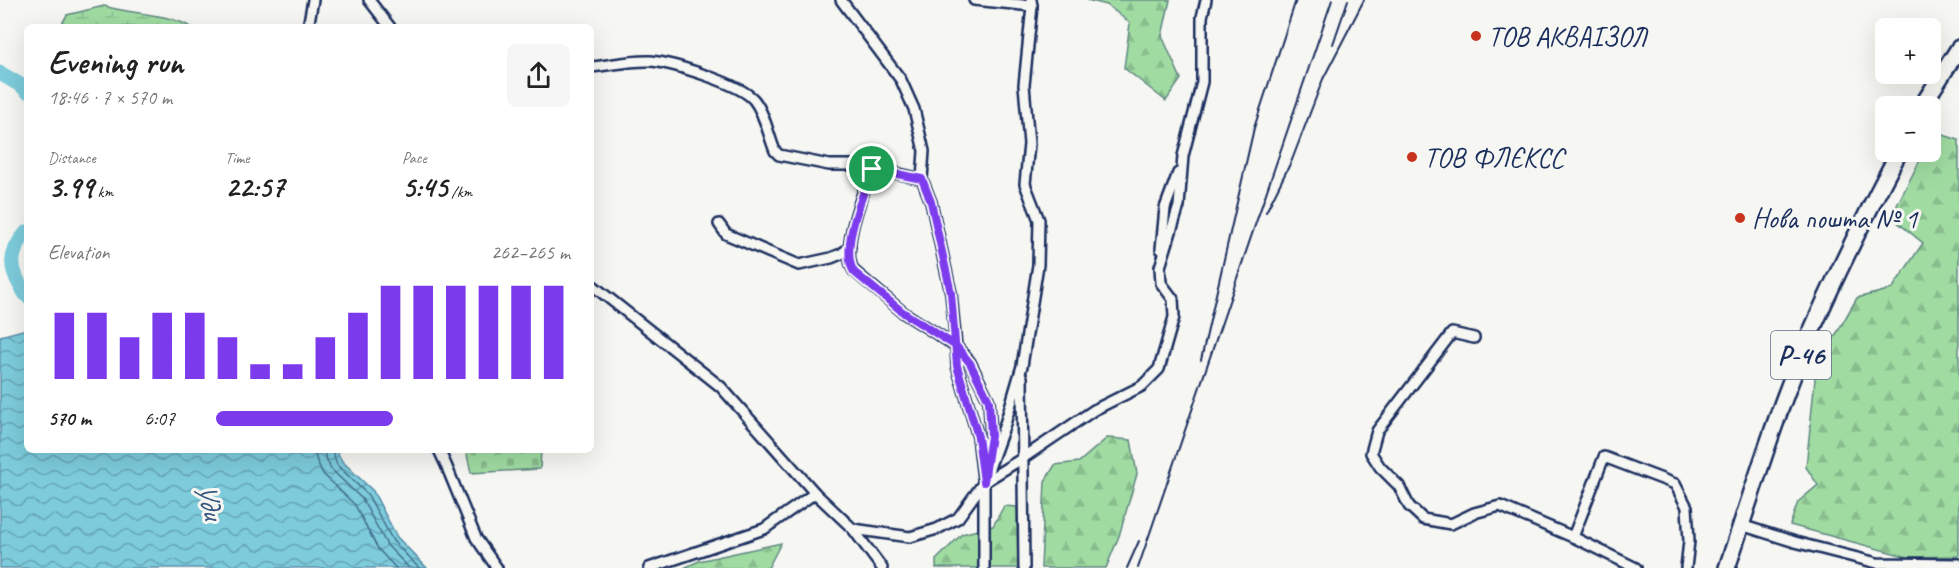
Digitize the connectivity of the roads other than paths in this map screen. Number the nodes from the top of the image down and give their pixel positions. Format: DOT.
graph roads {
  1 [pos="313,0"];
  2 [pos="369,0"];
  3 [pos="841,0"];
  4 [pos="974,0"];
  5 [pos="1206,0"];
  6 [pos="1031,3"];
  7 [pos="309,24"];
  8 [pos="388,24"];
  9 [pos="1959,48"];
  10 [pos="594,67"];
  11 [pos="1929,96"];
  12 [pos="1894,162"];
  13 [pos="872,169"];
  14 [pos="922,179"];
  15 [pos="719,224"];
  16 [pos="850,247"];
  17 [pos="594,286"];
  18 [pos="1474,338"];
  19 [pos="956,346"];
  20 [pos="1022,366"];
  21 [pos="442,453"];
  22 [pos="1023,458"];
  23 [pos="984,482"];
  24 [pos="815,493"];
  25 [pos="1741,525"];
  26 [pos="853,528"];
  27 [pos="1572,537"];
  28 [pos="1959,564"];
  29 [pos="497,568"];
  30 [pos="649,568"];
  31 [pos="882,568"];
  32 [pos="984,568"];
  33 [pos="1024,568"];
  34 [pos="1636,568"];
  35 [pos="1686,568"];
  36 [pos="1727,568"];
  1 -- 7 [label="street"];
  2 -- 8 [label="street"];
  3 -- 14 [label="street"];
  4 -- 6 [label="street"];
  5 -- 22 [label="street"];
  6 -- 20 [label="street"];
  9 -- 11 [label="main road"];
  10 -- 13 [label="street"];
  12 -- 25 [label="main road, Р-46"];
  13 -- 14 [label="street"];
  13 -- 16 [label="street"];
  14 -- 19 [label="street"];
  15 -- 16 [label="street"];
  16 -- 19 [label="street"];
  17 -- 24 [label="street"];
  18 -- 27 [label="street"];
  19 -- 23 [label="street"];
  19 -- 23 [label="street"];
  20 -- 22 [label="street"];
  20 -- 23 [label="street"];
  21 -- 29 [label="street"];
  22 -- 23 [label="street"];
  22 -- 33 [label="street"];
  23 -- 26 [label="street"];
  23 -- 32 [label="street"];
  24 -- 26 [label="street"];
  24 -- 30 [label="street"];
  25 -- 28 [label="street"];
  25 -- 36 [label="main road, Р-46"];
  26 -- 31 [label="street"];
  27 -- 34 [label="street"];
  27 -- 35 [label="street"];
}
